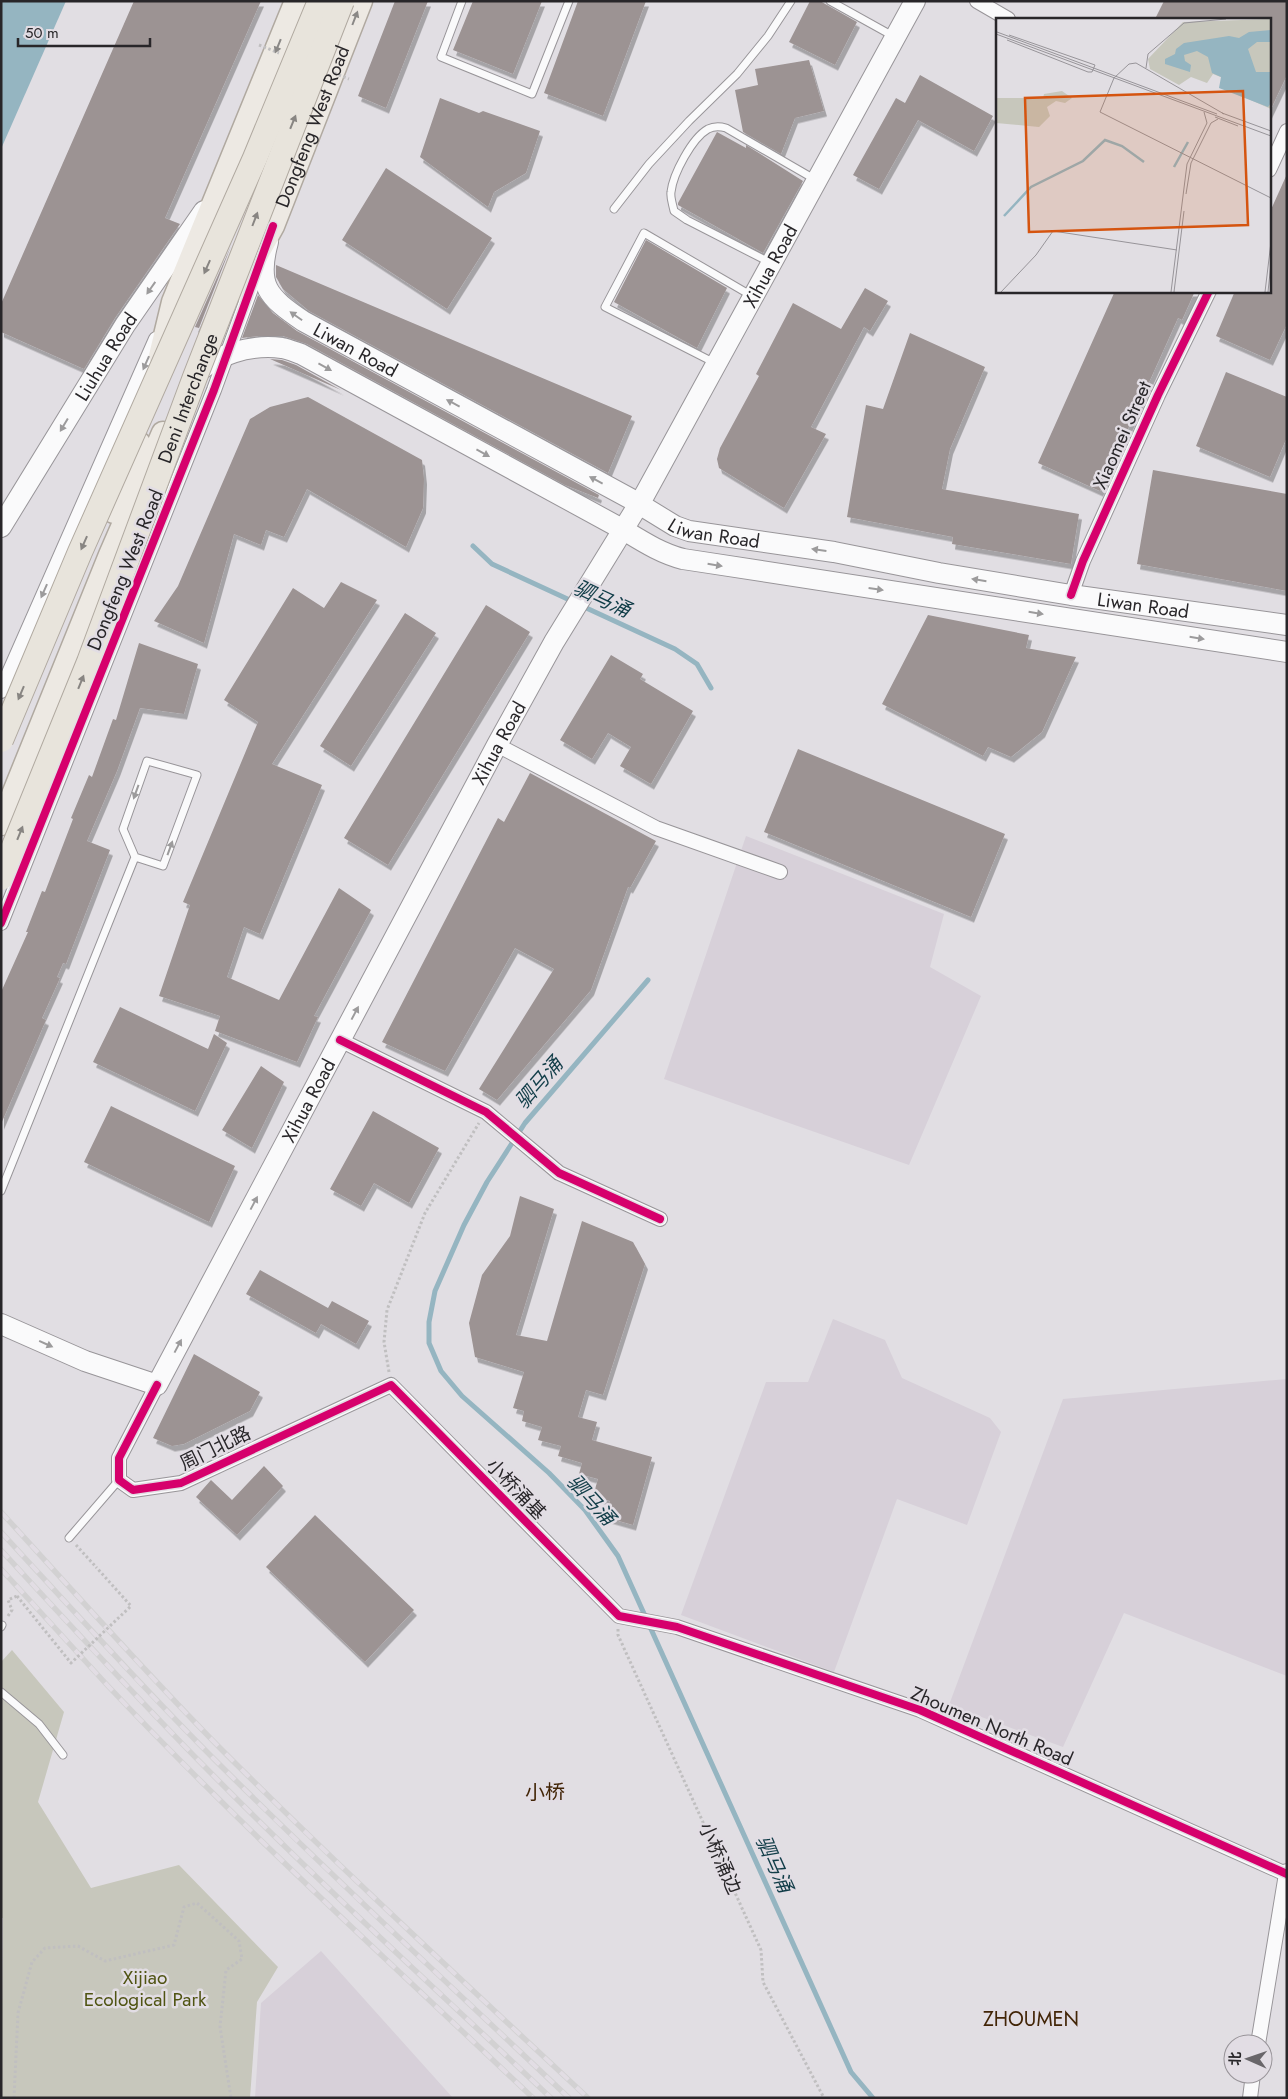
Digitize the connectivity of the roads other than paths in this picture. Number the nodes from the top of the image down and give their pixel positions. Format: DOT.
graph roads {
  1 [pos="296,1"];
  2 [pos="320,1"];
  3 [pos="342,1"];
  4 [pos="361,1"];
  5 [pos="462,1"];
  6 [pos="568,1"];
  7 [pos="791,1"];
  8 [pos="830,1"];
  9 [pos="915,1"];
  10 [pos="977,1"];
  11 [pos="1006,18"];
  12 [pos="895,38"];
  13 [pos="1287,131"];
  14 [pos="1275,163"];
  15 [pos="816,180"];
  16 [pos="218,190"];
  17 [pos="614,209"];
  18 [pos="273,226"];
  19 [pos="771,263"];
  20 [pos="1209,292"];
  21 [pos="753,296"];
  22 [pos="172,302"];
  23 [pos="228,353"];
  24 [pos="716,364"];
  25 [pos="179,396"];
  26 [pos="639,504"];
  27 [pos="1,527"];
  28 [pos="622,529"];
  29 [pos="689,531"];
  30 [pos="104,553"];
  31 [pos="683,560"];
  32 [pos="1071,595"];
  33 [pos="1287,625"];
  34 [pos="1287,652"];
  35 [pos="1,692"];
  36 [pos="1,740"];
  37 [pos="497,745"];
  38 [pos="1,788"];
  39 [pos="1,824"];
  40 [pos="135,857"];
  41 [pos="780,872"];
  42 [pos="1,878"];
  43 [pos="1,923"];
  44 [pos="340,1040"];
  45 [pos="1,1191"];
  46 [pos="660,1219"];
  47 [pos="1,1324"];
  48 [pos="157,1384"];
  49 [pos="391,1385"];
  50 [pos="118,1480"];
  51 [pos="69,1538"];
  52 [pos="618,1616"];
  53 [pos="1,1692"];
  54 [pos="63,1755"];
  55 [pos="1287,1874"];
  56 [pos="1260,2034"];
  57 [pos="1252,2084"];
  58 [pos="1250,2098"];
  1 -- 16 [label="main road, one-way"];
  2 -- 36 [label="highway, Deni Interchange, one-way, bridge"];
  42 -- 3 [label="highway, Deni Interchange, one-way, bridge"];
  18 -- 4 [label="main road, Dongfeng West Road, one-way"];
  5 -- 6 [label="lane"];
  7 -- 17 [label="lane"];
  8 -- 12 [label="lane"];
  9 -- 12 [label="main road, Xihua Road"];
  10 -- 11 [label="street"];
  12 -- 15 [label="main road, Xihua Road"];
  13 -- 14 [label="street"];
  15 -- 19 [label="main road, Xihua Road"];
  15 -- 19 [label="lane"];
  16 -- 22 [label="main road"];
  16 -- 27 [label="main road, Liuhua Road, one-way"];
  18 -- 23 [label="street, Dongfeng West Road"];
  18 -- 25 [label="main road"];
  26 -- 18 [label="main road, Liwan Road, one-way"];
  19 -- 21 [label="main road, Xihua Road"];
  20 -- 32 [label="street, Xiaomei Street"];
  21 -- 24 [label="main road, Xihua Road"];
  21 -- 24 [label="lane"];
  22 -- 30 [label="main road"];
  22 -- 35 [label="street, one-way"];
  23 -- 25 [label="main road"];
  23 -- 28 [label="main road, Liwan Road, one-way"];
  23 -- 43 [label="street, Dongfeng West Road"];
  24 -- 26 [label="main road, Xihua Road"];
  25 -- 30 [label="main road"];
  26 -- 28 [label="main road, Xihua Road"];
  26 -- 29 [label="main road, Liwan Road"];
  28 -- 31 [label="main road, Liwan Road"];
  28 -- 37 [label="main road, Xihua Road"];
  29 -- 31 [label="main road"];
  32 -- 29 [label="main road, Liwan Road, one-way"];
  30 -- 38 [label="main road"];
  30 -- 39 [label="main road"];
  31 -- 34 [label="main road, Liwan Road, one-way"];
  32 -- 33 [label="main road, Liwan Road"];
  37 -- 41 [label="street"];
  44 -- 37 [label="main road, Xihua Road, one-way"];
  40 -- 40 [label="lane, one-way"];
  40 -- 45 [label="lane"];
  44 -- 46 [label="street"];
  48 -- 44 [label="main road, Xihua Road, one-way"];
  47 -- 48 [label="main road, one-way"];
  48 -- 50 [label="street"];
  49 -- 50 [label="street, 周门北路"];
  49 -- 52 [label="street, 小桥涌基"];
  50 -- 51 [label="lane"];
  52 -- 55 [label="street, Zhoumen North Road"];
  53 -- 54 [label="lane"];
  55 -- 56 [label="street"];
  57 -- 58 [label="street"];
}
